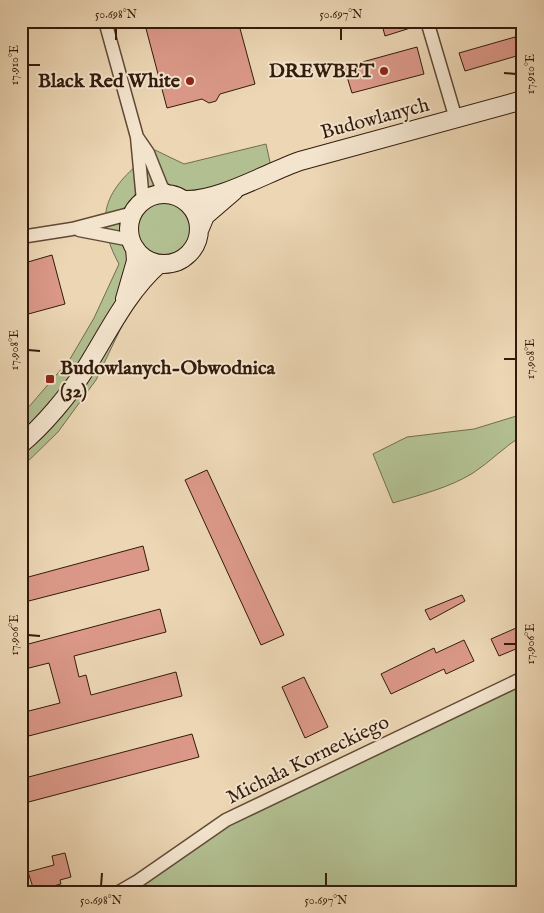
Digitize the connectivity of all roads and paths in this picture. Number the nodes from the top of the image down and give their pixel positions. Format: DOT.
graph roads {
  1 [pos="105,21"];
  2 [pos="427,21"];
  3 [pos="523,100"];
  4 [pos="456,119"];
  5 [pos="137,136"];
  6 [pos="240,186"];
  7 [pos="178,197"];
  8 [pos="138,207"];
  9 [pos="200,228"];
  10 [pos="72,229"];
  11 [pos="21,237"];
  12 [pos="133,244"];
  13 [pos="159,264"];
  14 [pos="123,307"];
  15 [pos="21,444"];
  16 [pos="523,678"];
  17 [pos="119,892"];
  1 -- 5 [label="street"];
  2 -- 4 [label="street"];
  3 -- 4 [label="main road, Budowlanych"];
  4 -- 6 [label="main road, Budowlanych"];
  5 -- 7 [label="street"];
  5 -- 8 [label="street"];
  6 -- 7 [label="main road, Budowlanych"];
  6 -- 9 [label="main road, Budowlanych"];
  7 -- 8 [label="main road"];
  7 -- 9 [label="main road"];
  8 -- 10 [label="street"];
  8 -- 12 [label="main road"];
  9 -- 13 [label="main road"];
  10 -- 11 [label="street"];
  10 -- 12 [label="street"];
  12 -- 13 [label="main road"];
  12 -- 14 [label="main road"];
  13 -- 14 [label="main road"];
  14 -- 15 [label="main road"];
  16 -- 17 [label="street, Michała Korneckiego"];
}
